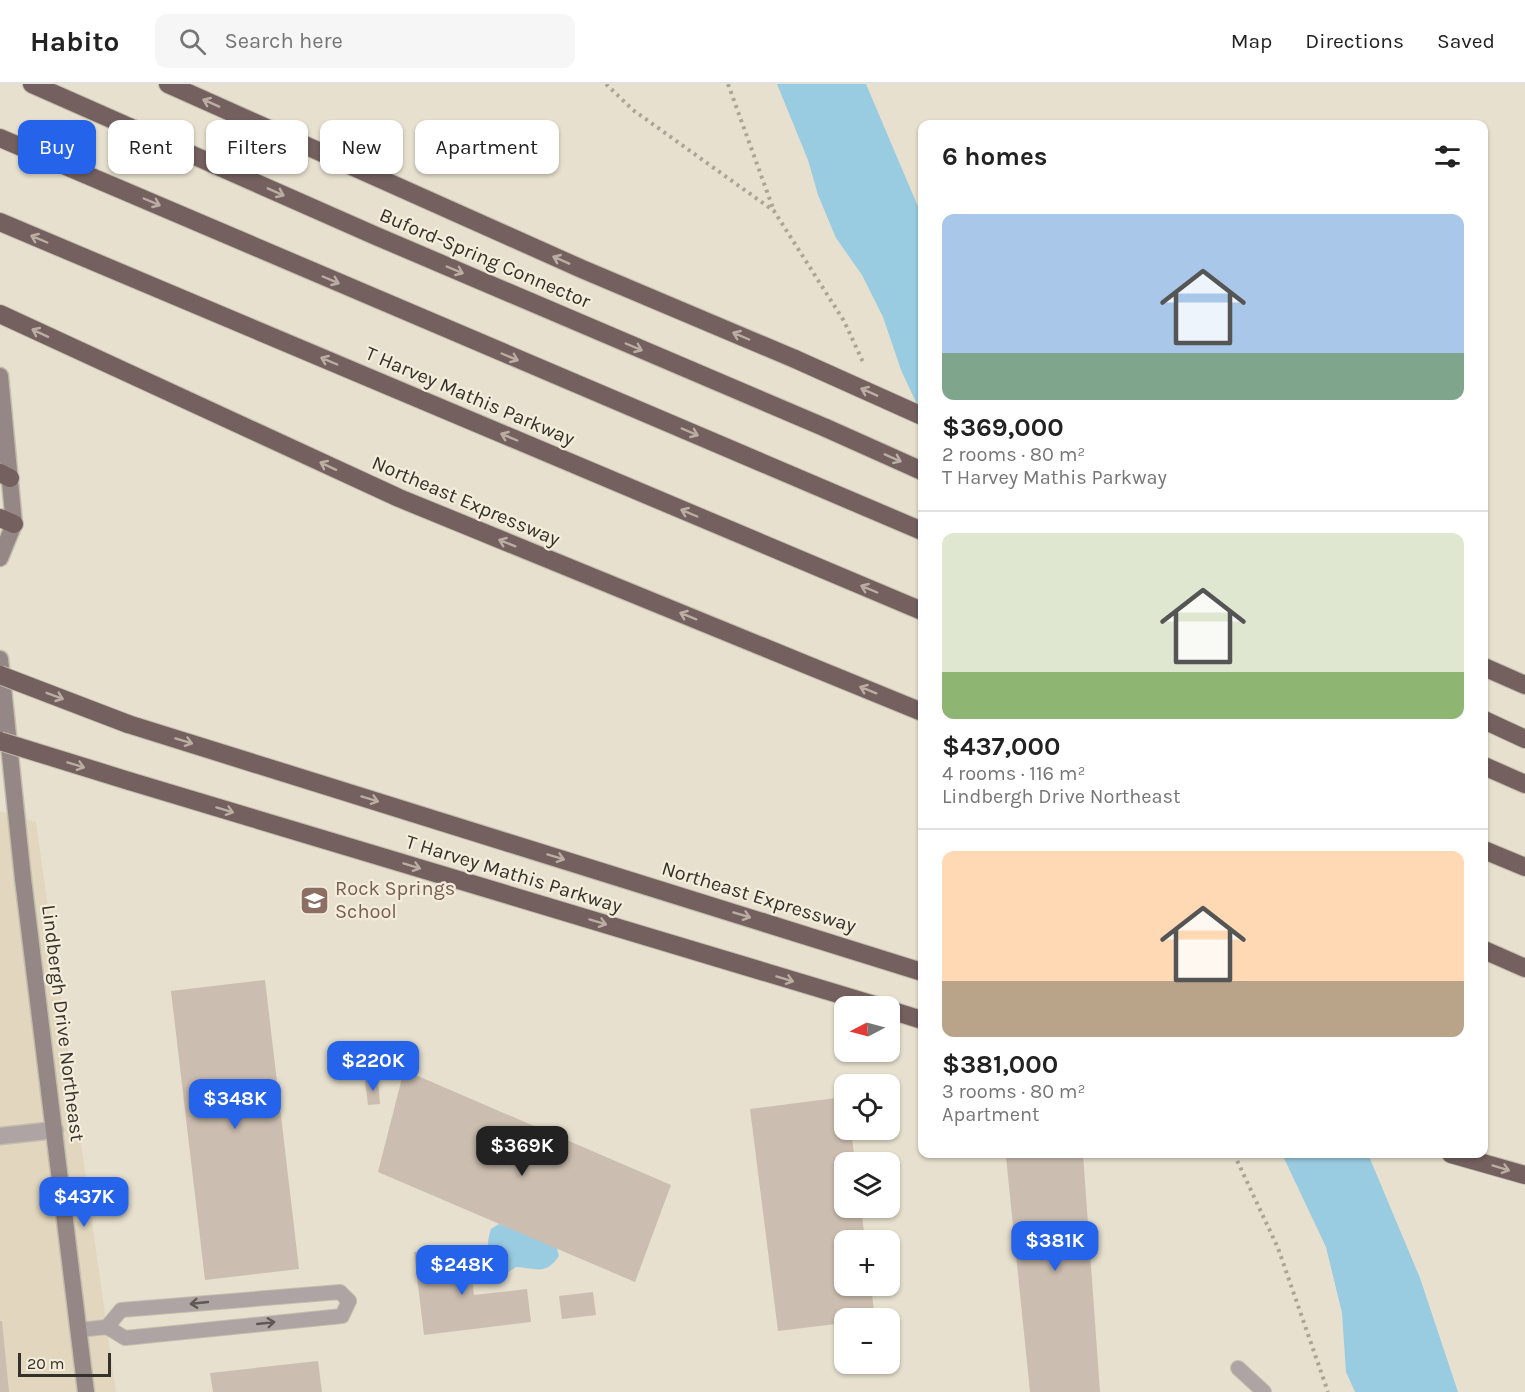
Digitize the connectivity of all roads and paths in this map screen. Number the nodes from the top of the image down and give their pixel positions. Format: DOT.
graph roads {
  1 [pos="32,84"];
  2 [pos="168,84"];
  3 [pos="606,84"];
  4 [pos="728,84"];
  5 [pos="0,138"];
  6 [pos="774,211"];
  7 [pos="0,222"];
  8 [pos="0,314"];
  9 [pos="864,363"];
  10 [pos="0,376"];
  11 [pos="918,414"];
  12 [pos="918,469"];
  13 [pos="5,475"];
  14 [pos="7,521"];
  15 [pos="918,529"];
  16 [pos="0,558"];
  17 [pos="918,609"];
  18 [pos="0,659"];
  19 [pos="1488,669"];
  20 [pos="0,675"];
  21 [pos="1525,686"];
  22 [pos="918,710"];
  23 [pos="1488,722"];
  24 [pos="1525,739"];
  25 [pos="0,741"];
  26 [pos="1488,768"];
  27 [pos="1525,784"];
  28 [pos="1488,852"];
  29 [pos="1525,867"];
  30 [pos="1488,952"];
  31 [pos="1525,968"];
  32 [pos="918,971"];
  33 [pos="845,996"];
  34 [pos="900,1013"];
  35 [pos="918,1019"];
  36 [pos="55,1130"];
  37 [pos="0,1136"];
  38 [pos="1236,1158"];
  39 [pos="1466,1158"];
  40 [pos="1525,1176"];
  41 [pos="238,1299"];
  42 [pos="107,1326"];
  43 [pos="241,1326"];
  44 [pos="79,1330"];
  45 [pos="1238,1368"];
  46 [pos="86,1392"];
  47 [pos="1264,1392"];
  48 [pos="1328,1392"];
  1 -- 12 [label="highway, Buford-Spring Connector, one-way, bridge"];
  11 -- 2 [label="highway, Buford-Spring Connector, one-way, bridge"];
  3 -- 6 [label="path"];
  4 -- 6 [label="path"];
  5 -- 15 [label="highway, one-way"];
  6 -- 9 [label="path"];
  17 -- 7 [label="highway, T Harvey Mathis Parkway, one-way"];
  22 -- 8 [label="highway, Northeast Expressway, one-way"];
  10 -- 13 [label="main road"];
  13 -- 14 [label="main road"];
  14 -- 16 [label="main road"];
  18 -- 36 [label="main road, Lindbergh Drive Northeast"];
  19 -- 21 [label="highway"];
  20 -- 32 [label="highway, Northeast Expressway, one-way, bridge"];
  23 -- 24 [label="highway"];
  25 -- 33 [label="highway, T Harvey Mathis Parkway, one-way, bridge"];
  26 -- 27 [label="highway"];
  28 -- 29 [label="highway"];
  30 -- 31 [label="highway"];
  34 -- 35 [label="highway"];
  36 -- 37 [label="street"];
  36 -- 44 [label="main road, Lindbergh Drive Northeast"];
  38 -- 48 [label="path"];
  39 -- 40 [label="highway, one-way"];
  41 -- 42 [label="lane, one-way"];
  41 -- 43 [label="lane"];
  43 -- 41 [label="lane, one-way"];
  42 -- 43 [label="lane"];
  42 -- 44 [label="lane"];
  44 -- 46 [label="main road, Lindbergh Drive Northeast"];
  45 -- 47 [label="lane"];
}
